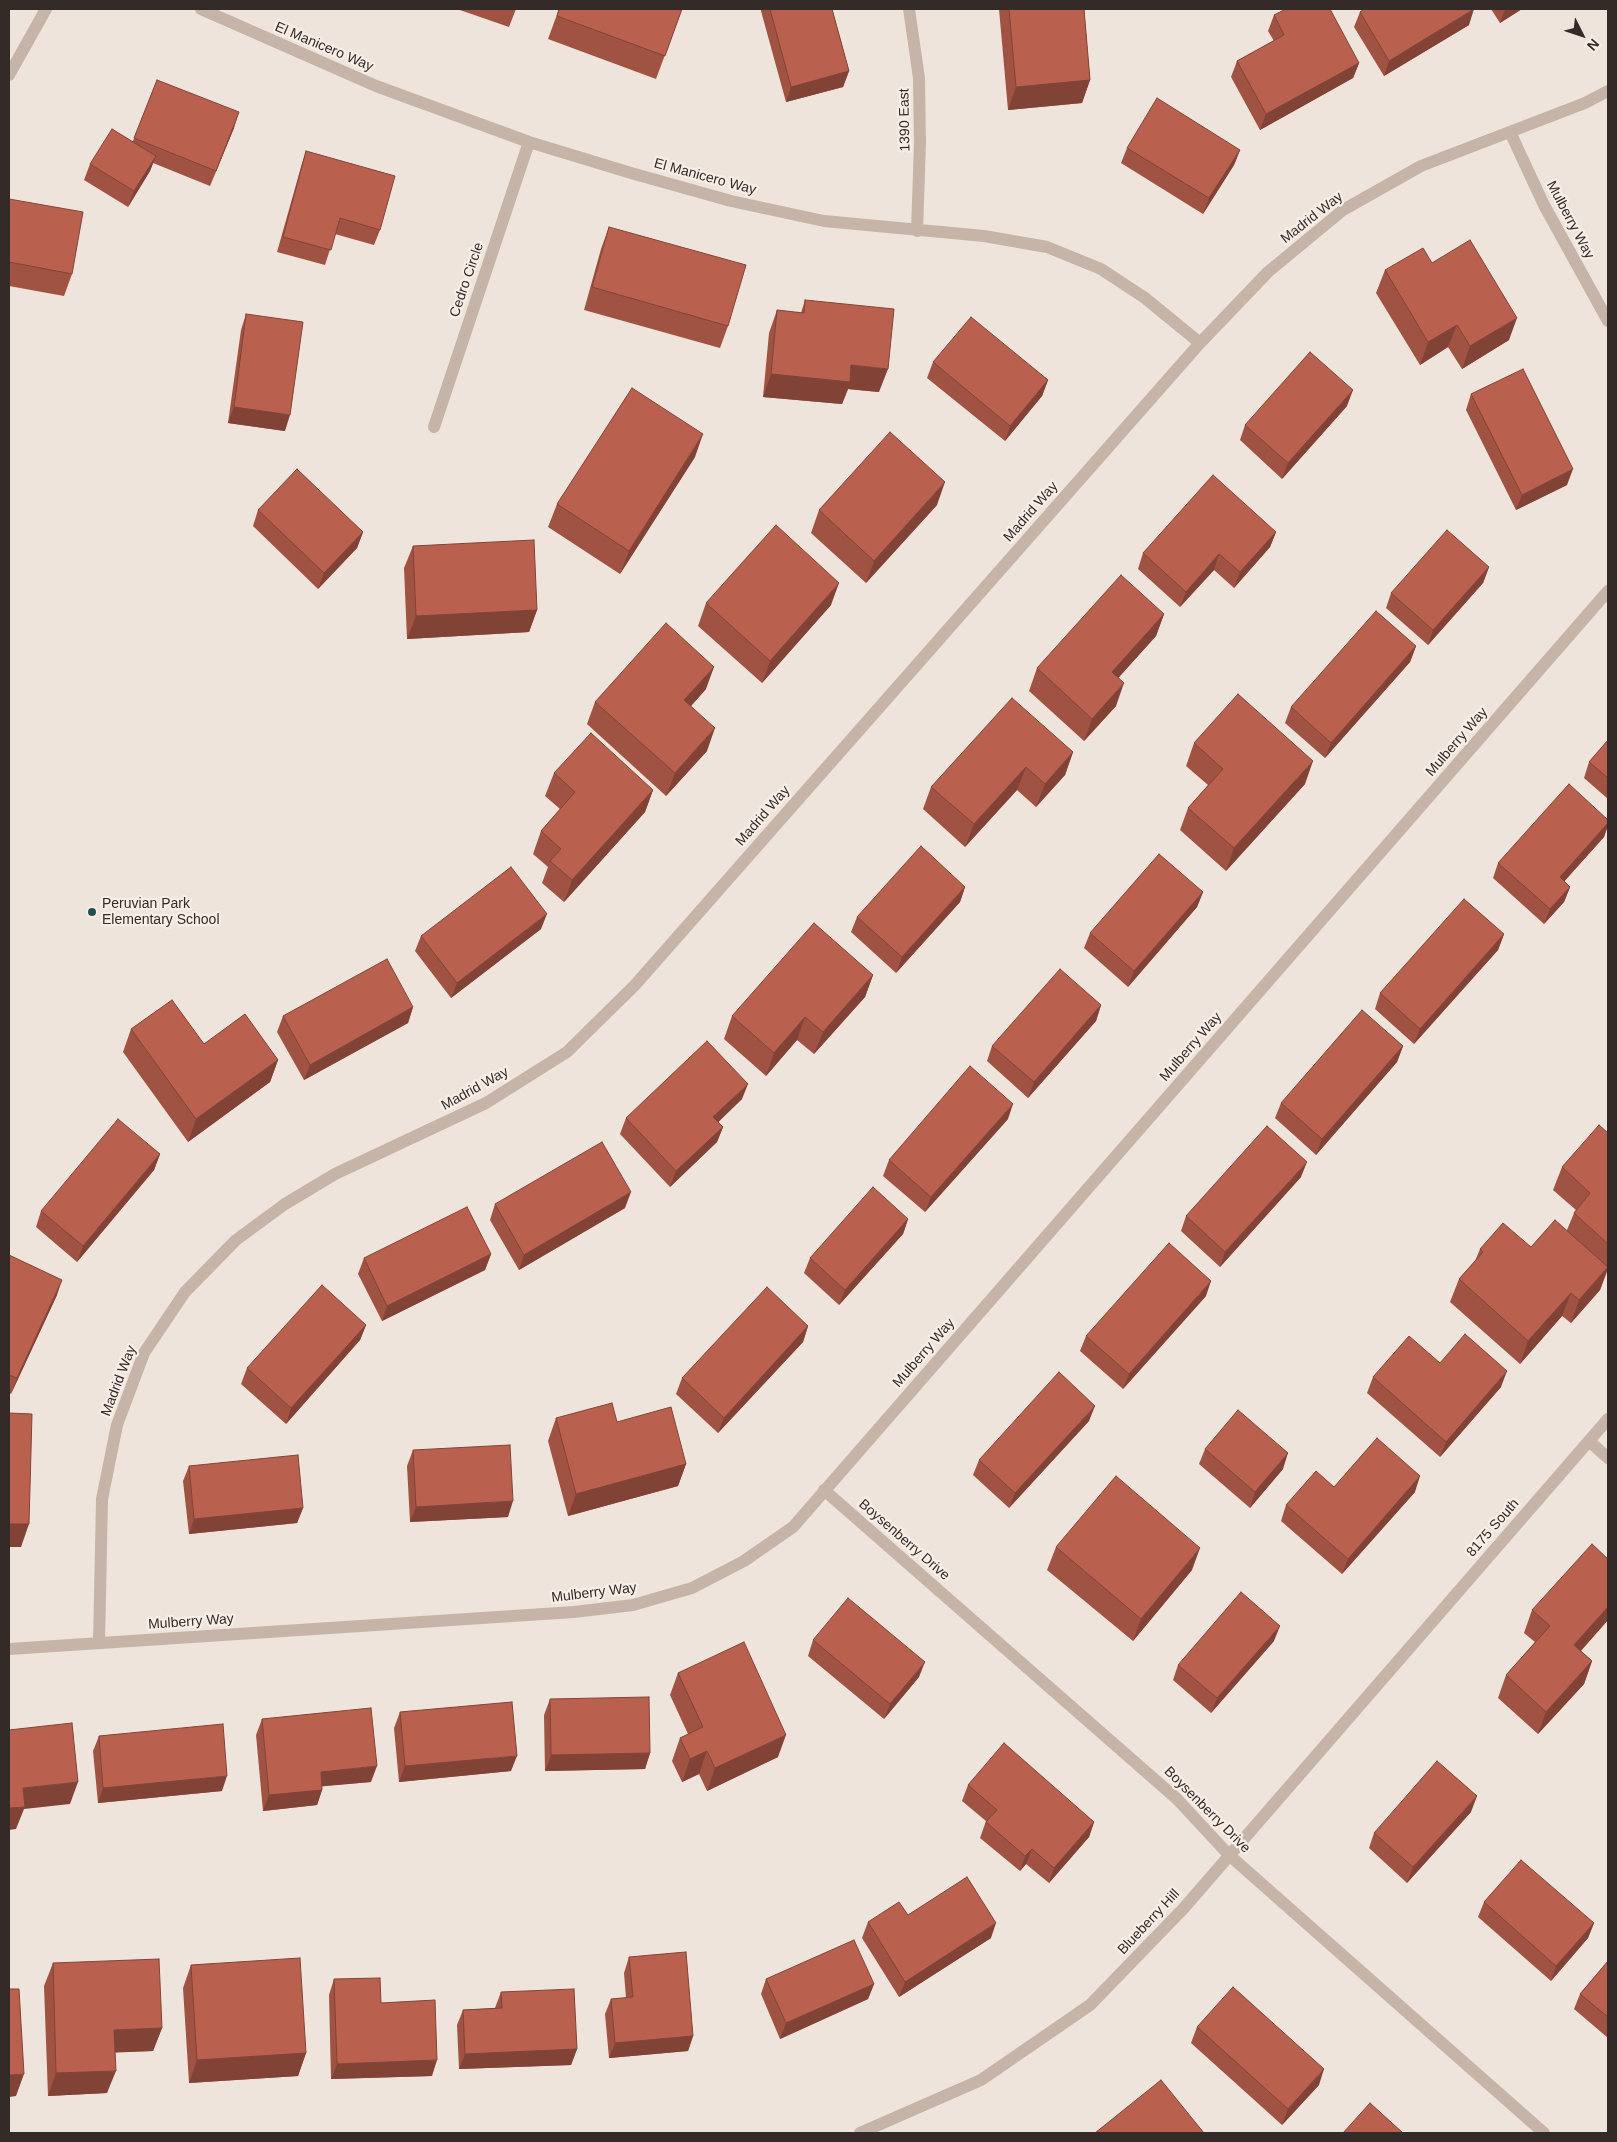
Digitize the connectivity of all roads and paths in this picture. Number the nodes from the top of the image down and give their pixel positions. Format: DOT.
graph roads {
  1 [pos="46,9"];
  2 [pos="201,9"];
  3 [pos="909,9"];
  4 [pos="9,75"];
  5 [pos="1608,91"];
  6 [pos="1510,132"];
  7 [pos="529,142"];
  8 [pos="917,231"];
  9 [pos="1608,321"];
  10 [pos="1200,343"];
  11 [pos="434,427"];
  12 [pos="1608,591"];
  13 [pos="1608,1419"];
  14 [pos="1589,1441"];
  15 [pos="1608,1458"];
  16 [pos="824,1490"];
  17 [pos="98,1643"];
  18 [pos="9,1649"];
  19 [pos="1401,1656"];
  20 [pos="1229,1855"];
  21 [pos="860,2133"];
  22 [pos="1544,2133"];
  1 -- 4 [label="street"];
  2 -- 7 [label="street, El Manicero Way"];
  3 -- 8 [label="street, 1390 East"];
  5 -- 6 [label="street, Madrid Way"];
  6 -- 9 [label="street, Mulberry Way"];
  6 -- 10 [label="street, Madrid Way"];
  7 -- 8 [label="street, El Manicero Way"];
  7 -- 11 [label="street, Cedro Circle"];
  8 -- 10 [label="street, El Manicero Way"];
  10 -- 17 [label="street, Madrid Way"];
  12 -- 16 [label="street, Mulberry Way"];
  13 -- 14 [label="street, 8175 South"];
  14 -- 15 [label="street"];
  14 -- 19 [label="street, 8175 South"];
  16 -- 17 [label="street, Mulberry Way"];
  16 -- 20 [label="street, Boysenberry Drive"];
  17 -- 18 [label="street, Mulberry Way"];
  19 -- 20 [label="street, Blueberry Hill"];
  20 -- 21 [label="street, Blueberry Hill"];
  20 -- 22 [label="street, Boysenberry Drive"];
}
